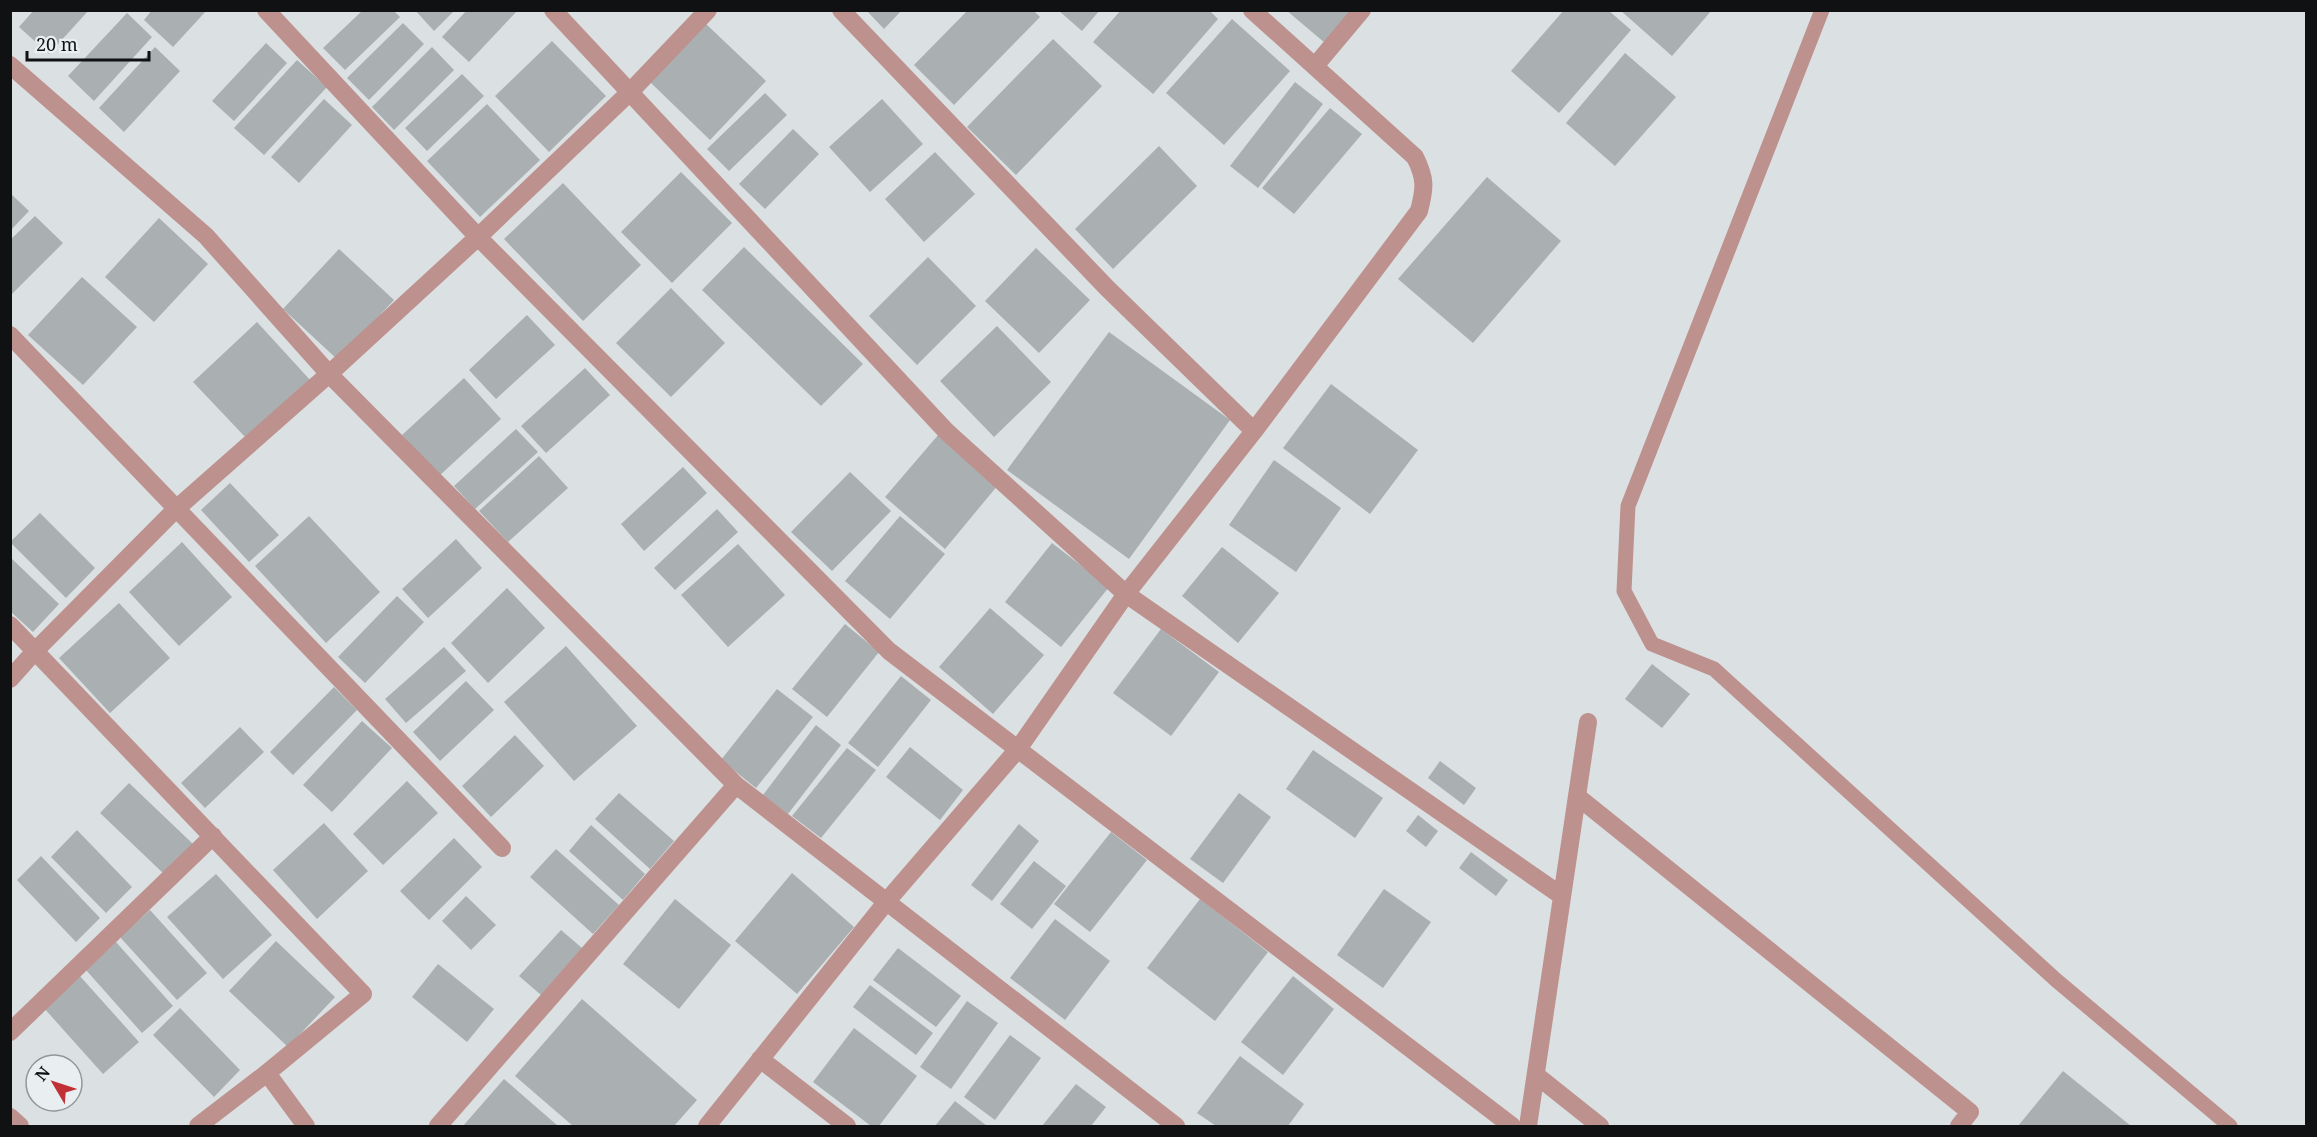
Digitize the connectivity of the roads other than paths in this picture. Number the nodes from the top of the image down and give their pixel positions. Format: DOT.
graph roads {
  1 [pos="266,10"];
  2 [pos="553,10"];
  3 [pos="708,10"];
  4 [pos="841,10"];
  5 [pos="1252,10"];
  6 [pos="1362,10"];
  7 [pos="1822,10"];
  8 [pos="10,65"];
  9 [pos="1315,66"];
  10 [pos="629,93"];
  11 [pos="478,237"];
  12 [pos="10,335"];
  13 [pos="329,374"];
  14 [pos="1254,431"];
  15 [pos="176,509"];
  16 [pos="1126,594"];
  17 [pos="10,625"];
  18 [pos="35,651"];
  19 [pos="10,679"];
  20 [pos="1588,722"];
  21 [pos="1018,748"];
  22 [pos="736,784"];
  23 [pos="1578,797"];
  24 [pos="213,836"];
  25 [pos="502,848"];
  26 [pos="1562,896"];
  27 [pos="887,901"];
  28 [pos="10,1032"];
  29 [pos="760,1059"];
  30 [pos="267,1074"];
  31 [pos="1536,1075"];
  32 [pos="10,1117"];
  33 [pos="20,1126"];
  34 [pos="198,1126"];
  35 [pos="306,1126"];
  36 [pos="438,1126"];
  37 [pos="707,1126"];
  38 [pos="846,1126"];
  39 [pos="1176,1126"];
  40 [pos="1512,1126"];
  41 [pos="1528,1126"];
  42 [pos="1600,1126"];
  43 [pos="1959,1126"];
  44 [pos="2230,1126"];
  1 -- 11 [label="street"];
  2 -- 10 [label="street"];
  3 -- 10 [label="street"];
  4 -- 14 [label="street"];
  5 -- 9 [label="street"];
  6 -- 9 [label="street"];
  7 -- 44 [label="lane"];
  8 -- 13 [label="street"];
  9 -- 14 [label="street"];
  10 -- 11 [label="street"];
  10 -- 16 [label="street"];
  11 -- 13 [label="street"];
  11 -- 21 [label="street"];
  12 -- 15 [label="street"];
  13 -- 15 [label="street"];
  13 -- 22 [label="street"];
  14 -- 16 [label="street"];
  15 -- 18 [label="street"];
  15 -- 25 [label="street"];
  16 -- 21 [label="street"];
  16 -- 26 [label="street"];
  17 -- 18 [label="street"];
  18 -- 19 [label="street"];
  18 -- 24 [label="street"];
  20 -- 23 [label="street"];
  21 -- 27 [label="street"];
  21 -- 40 [label="street"];
  22 -- 27 [label="street"];
  22 -- 36 [label="street"];
  23 -- 26 [label="street"];
  23 -- 43 [label="street"];
  24 -- 28 [label="street"];
  24 -- 30 [label="street"];
  26 -- 31 [label="street"];
  27 -- 29 [label="street"];
  27 -- 39 [label="street"];
  29 -- 37 [label="street"];
  29 -- 38 [label="street"];
  30 -- 34 [label="street"];
  30 -- 35 [label="street"];
  31 -- 41 [label="street"];
  31 -- 42 [label="street"];
  32 -- 33 [label="street"];
}
